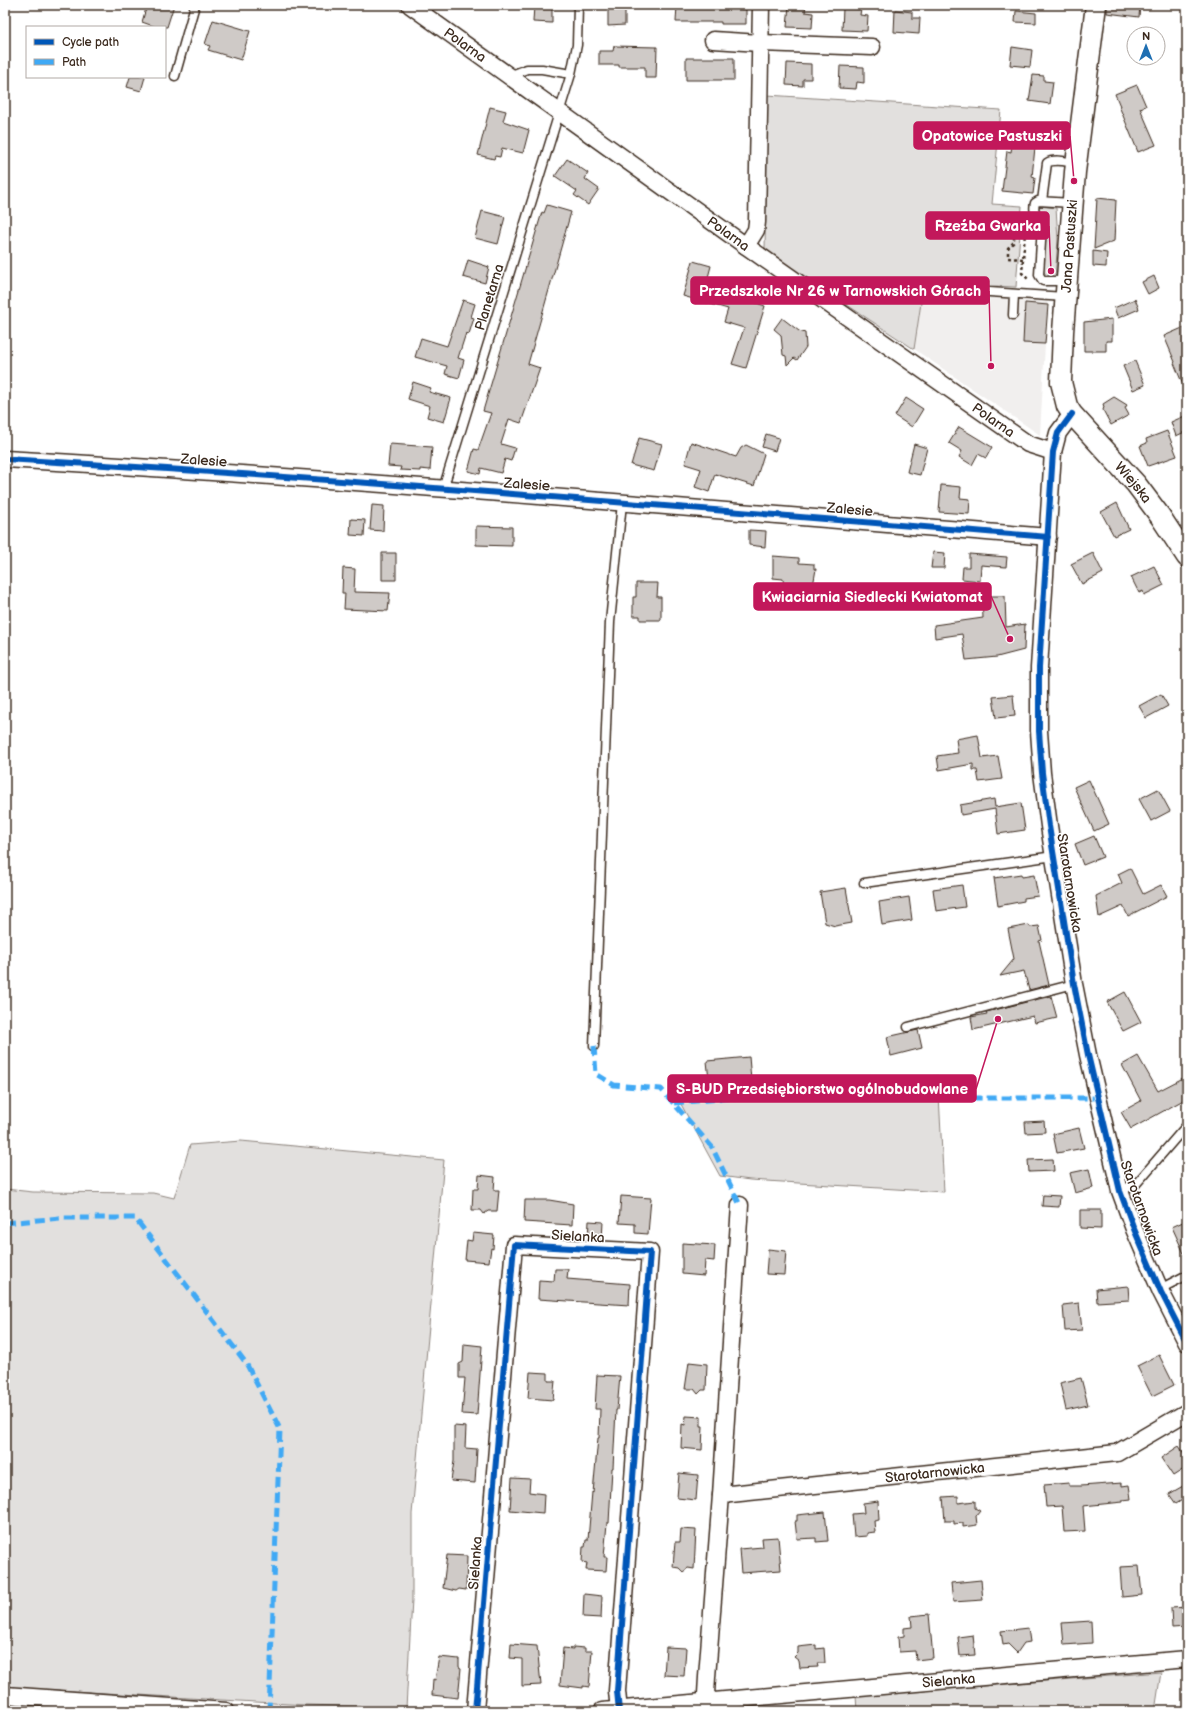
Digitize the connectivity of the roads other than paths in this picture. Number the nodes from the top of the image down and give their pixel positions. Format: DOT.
graph roads {
  1 [pos="195,5"];
  2 [pos="410,5"];
  3 [pos="578,5"];
  4 [pos="761,5"];
  5 [pos="1096,5"];
  6 [pos="713,40"];
  7 [pos="760,43"];
  8 [pos="872,47"];
  9 [pos="571,74"];
  10 [pos="174,76"];
  11 [pos="508,76"];
  12 [pos="559,113"];
  13 [pos="1076,163"];
  14 [pos="1042,201"];
  15 [pos="1072,203"];
  16 [pos="746,246"];
  17 [pos="1066,289"];
  18 [pos="975,291"];
  19 [pos="1014,294"];
  20 [pos="1013,315"];
  21 [pos="1072,414"];
  22 [pos="1053,452"];
  23 [pos="5,459"];
  24 [pos="443,490"];
  25 [pos="622,503"];
  26 [pos="1048,537"];
  27 [pos="1187,557"];
  28 [pos="1054,856"];
  29 [pos="864,883"];
  30 [pos="1074,984"];
  31 [pos="908,1027"];
  32 [pos="594,1046"];
  33 [pos="1187,1125"];
  34 [pos="1120,1191"];
  35 [pos="740,1205"];
  36 [pos="1187,1275"];
  37 [pos="1160,1289"];
  38 [pos="1187,1343"];
  39 [pos="1187,1412"];
  40 [pos="721,1495"];
  41 [pos="1187,1659"];
  42 [pos="5,1695"];
  43 [pos="712,1706"];
  44 [pos="100,1707"];
  45 [pos="690,1707"];
  46 [pos="619,1710"];
  47 [pos="226,1711"];
  48 [pos="475,1711"];
  49 [pos="602,1711"];
  1 -- 10 [label="lane"];
  2 -- 11 [label="street, Polarna"];
  3 -- 9 [label="lane, Planetarna"];
  4 -- 7 [label="street"];
  5 -- 13 [label="street, Jana Pastuszki"];
  6 -- 7 [label="street"];
  7 -- 8 [label="street"];
  7 -- 16 [label="street"];
  9 -- 11 [label="lane"];
  9 -- 12 [label="lane, Planetarna"];
  11 -- 12 [label="street, Polarna"];
  12 -- 16 [label="street, Polarna"];
  12 -- 24 [label="lane, Planetarna"];
  13 -- 14 [label="lane"];
  13 -- 15 [label="street, Jana Pastuszki"];
  14 -- 15 [label="lane"];
  14 -- 17 [label="lane"];
  15 -- 17 [label="street, Jana Pastuszki"];
  16 -- 22 [label="street, Polarna"];
  17 -- 19 [label="lane"];
  17 -- 21 [label="street, Jana Pastuszki"];
  18 -- 19 [label="lane"];
  19 -- 20 [label="lane"];
  21 -- 22 [label="street, Starotarnowicka"];
  21 -- 27 [label="street, Wiejska"];
  22 -- 26 [label="street, Starotarnowicka"];
  23 -- 24 [label="street, Zalesie"];
  24 -- 25 [label="street, Zalesie"];
  25 -- 26 [label="street, Zalesie"];
  25 -- 32 [label="lane"];
  26 -- 28 [label="street, Starotarnowicka"];
  28 -- 29 [label="lane"];
  28 -- 30 [label="street, Starotarnowicka"];
  30 -- 31 [label="lane"];
  30 -- 34 [label="street, Starotarnowicka"];
  33 -- 34 [label="lane"];
  34 -- 37 [label="street, Starotarnowicka"];
  35 -- 40 [label="street"];
  36 -- 37 [label="lane"];
  37 -- 38 [label="street, Starotarnowicka"];
  39 -- 40 [label="street, Starotarnowicka"];
  40 -- 43 [label="street"];
  41 -- 43 [label="street, Sielanka"];
  42 -- 44 [label="street"];
  43 -- 45 [label="street, Sielanka"];
  44 -- 47 [label="street"];
  45 -- 46 [label="street, Sielanka"];
  46 -- 48 [label="street, Sielanka"];
  46 -- 49 [label="street, Sielanka"];
}
